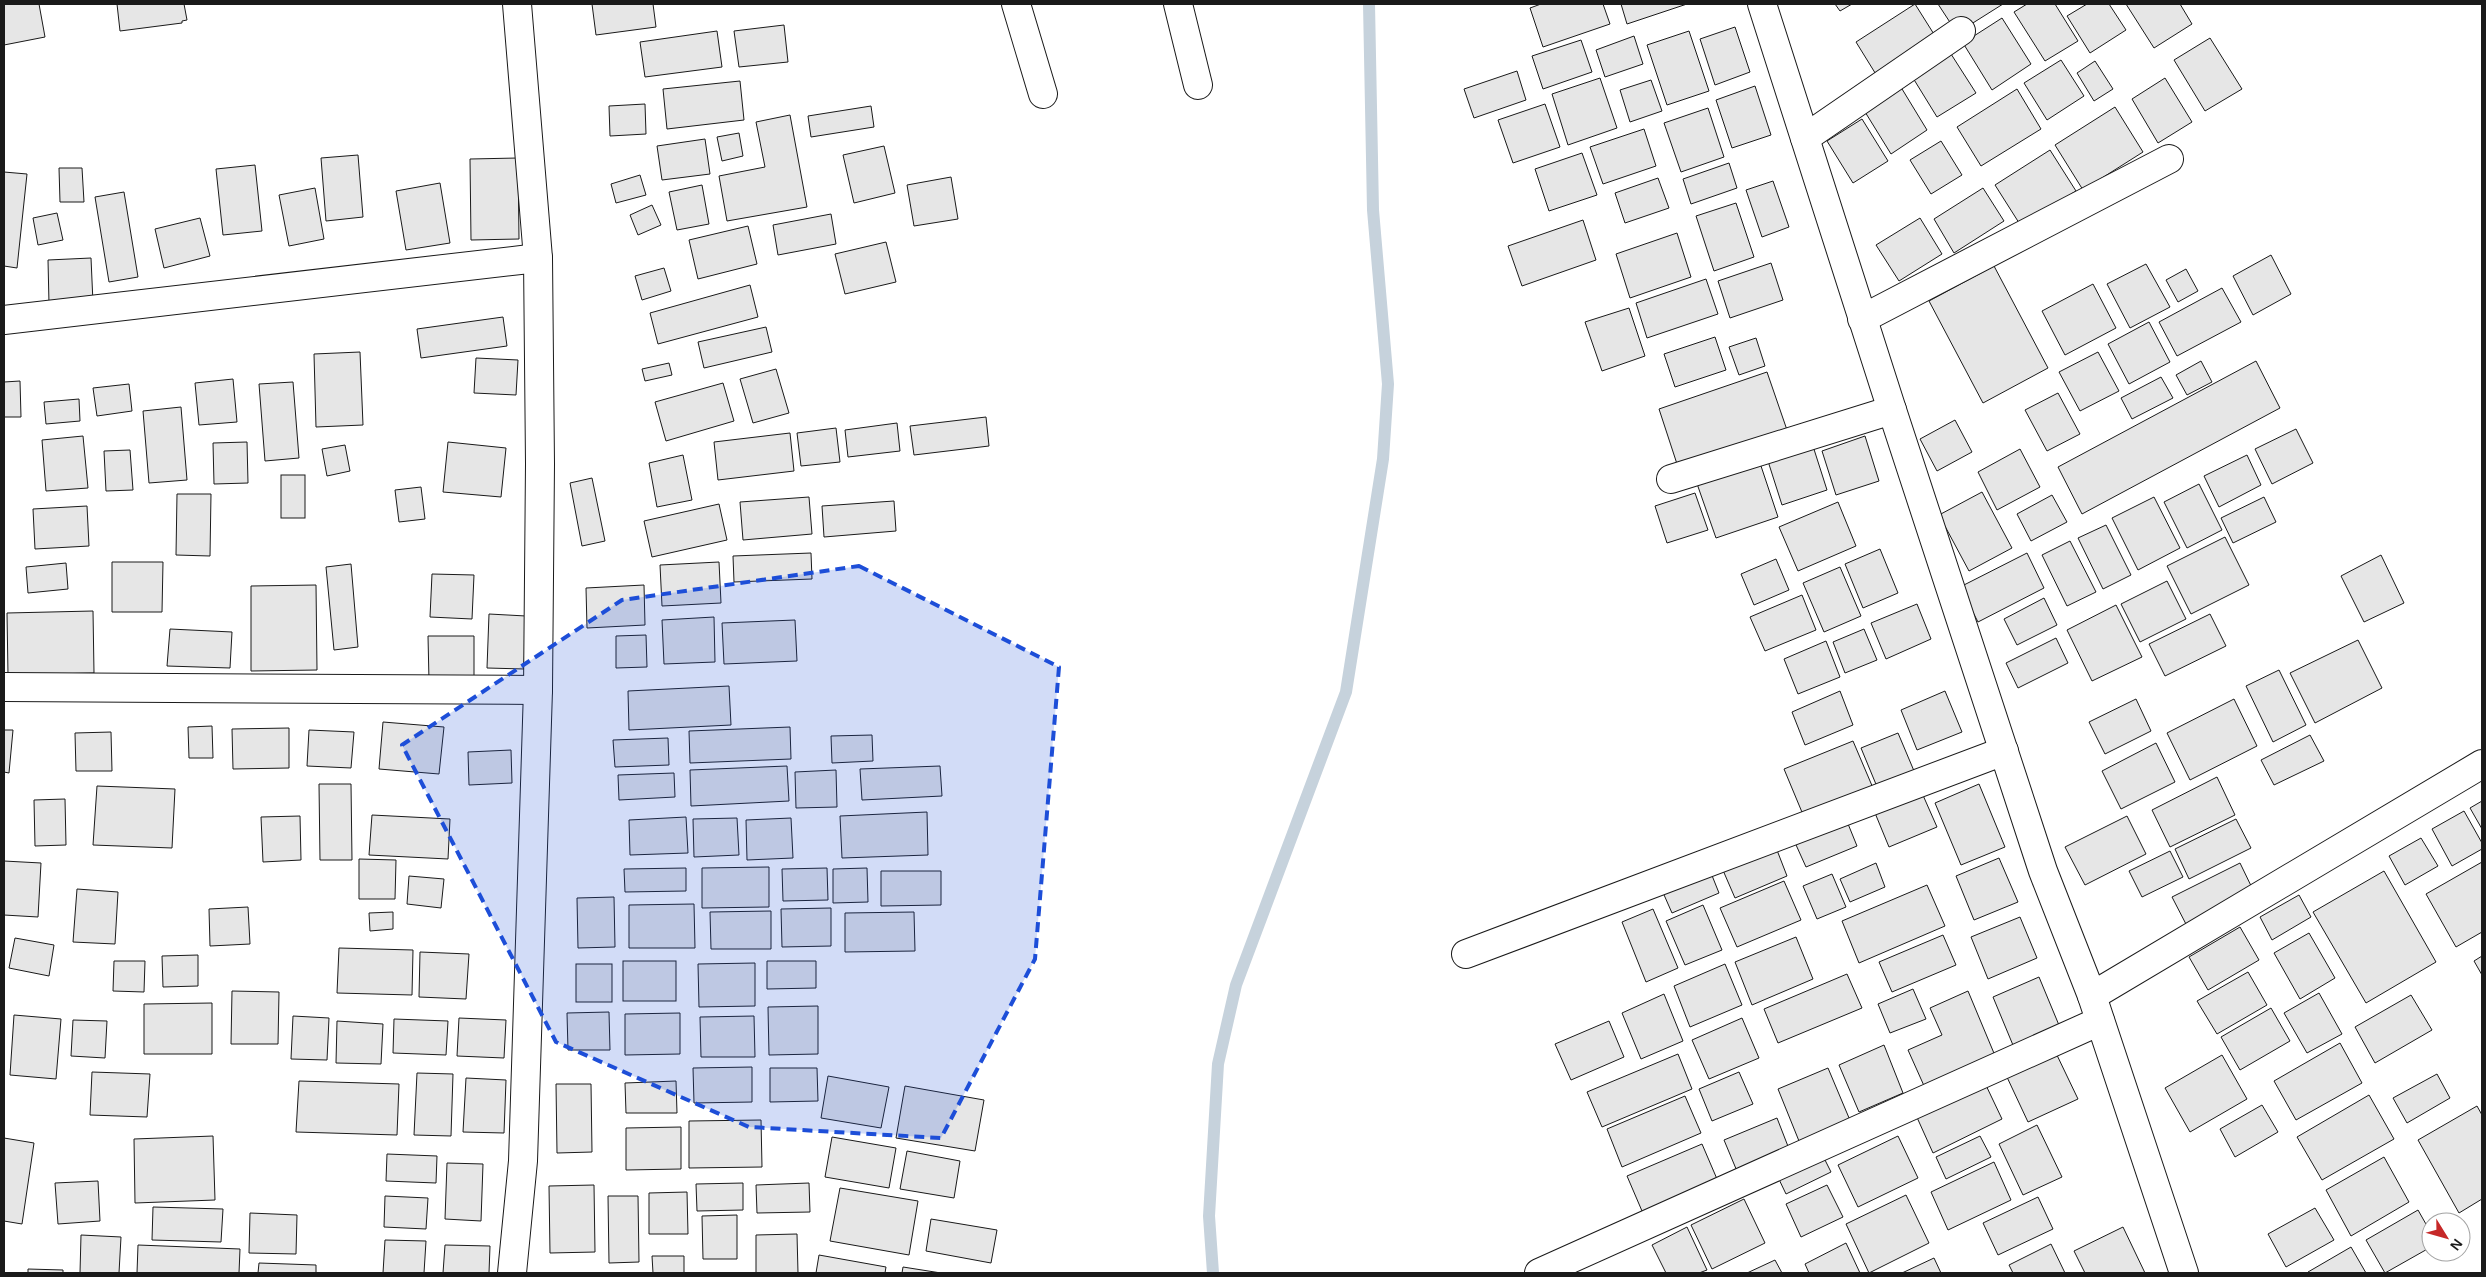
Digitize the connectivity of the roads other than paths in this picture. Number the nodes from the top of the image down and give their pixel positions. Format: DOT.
graph roads {
  1 [pos="518,4"];
  2 [pos="1016,4"];
  3 [pos="1178,4"];
  4 [pos="1762,4"];
  5 [pos="1961,31"];
  6 [pos="1198,85"];
  7 [pos="1043,94"];
  8 [pos="1805,138"];
  9 [pos="2169,159"];
  10 [pos="538,258"];
  11 [pos="1862,319"];
  12 [pos="4,320"];
  13 [pos="1892,410"];
  14 [pos="1671,479"];
  15 [pos="4,687"];
  16 [pos="538,690"];
  17 [pos="2004,751"];
  18 [pos="2482,764"];
  19 [pos="1466,954"];
  20 [pos="2092,996"];
  21 [pos="2100,1021"];
  22 [pos="512,1273"];
  23 [pos="1539,1273"];
  24 [pos="2184,1273"];
  1 -- 10 [label="street"];
  2 -- 7 [label="street"];
  3 -- 6 [label="street"];
  4 -- 8 [label="street"];
  5 -- 8 [label="street"];
  8 -- 11 [label="street"];
  9 -- 11 [label="street"];
  10 -- 12 [label="street"];
  10 -- 16 [label="street"];
  11 -- 13 [label="street"];
  13 -- 14 [label="street"];
  13 -- 17 [label="street"];
  15 -- 16 [label="street"];
  16 -- 22 [label="street"];
  17 -- 19 [label="street"];
  17 -- 20 [label="street"];
  18 -- 20 [label="street"];
  20 -- 21 [label="street"];
  21 -- 23 [label="street"];
  21 -- 24 [label="street"];
}
